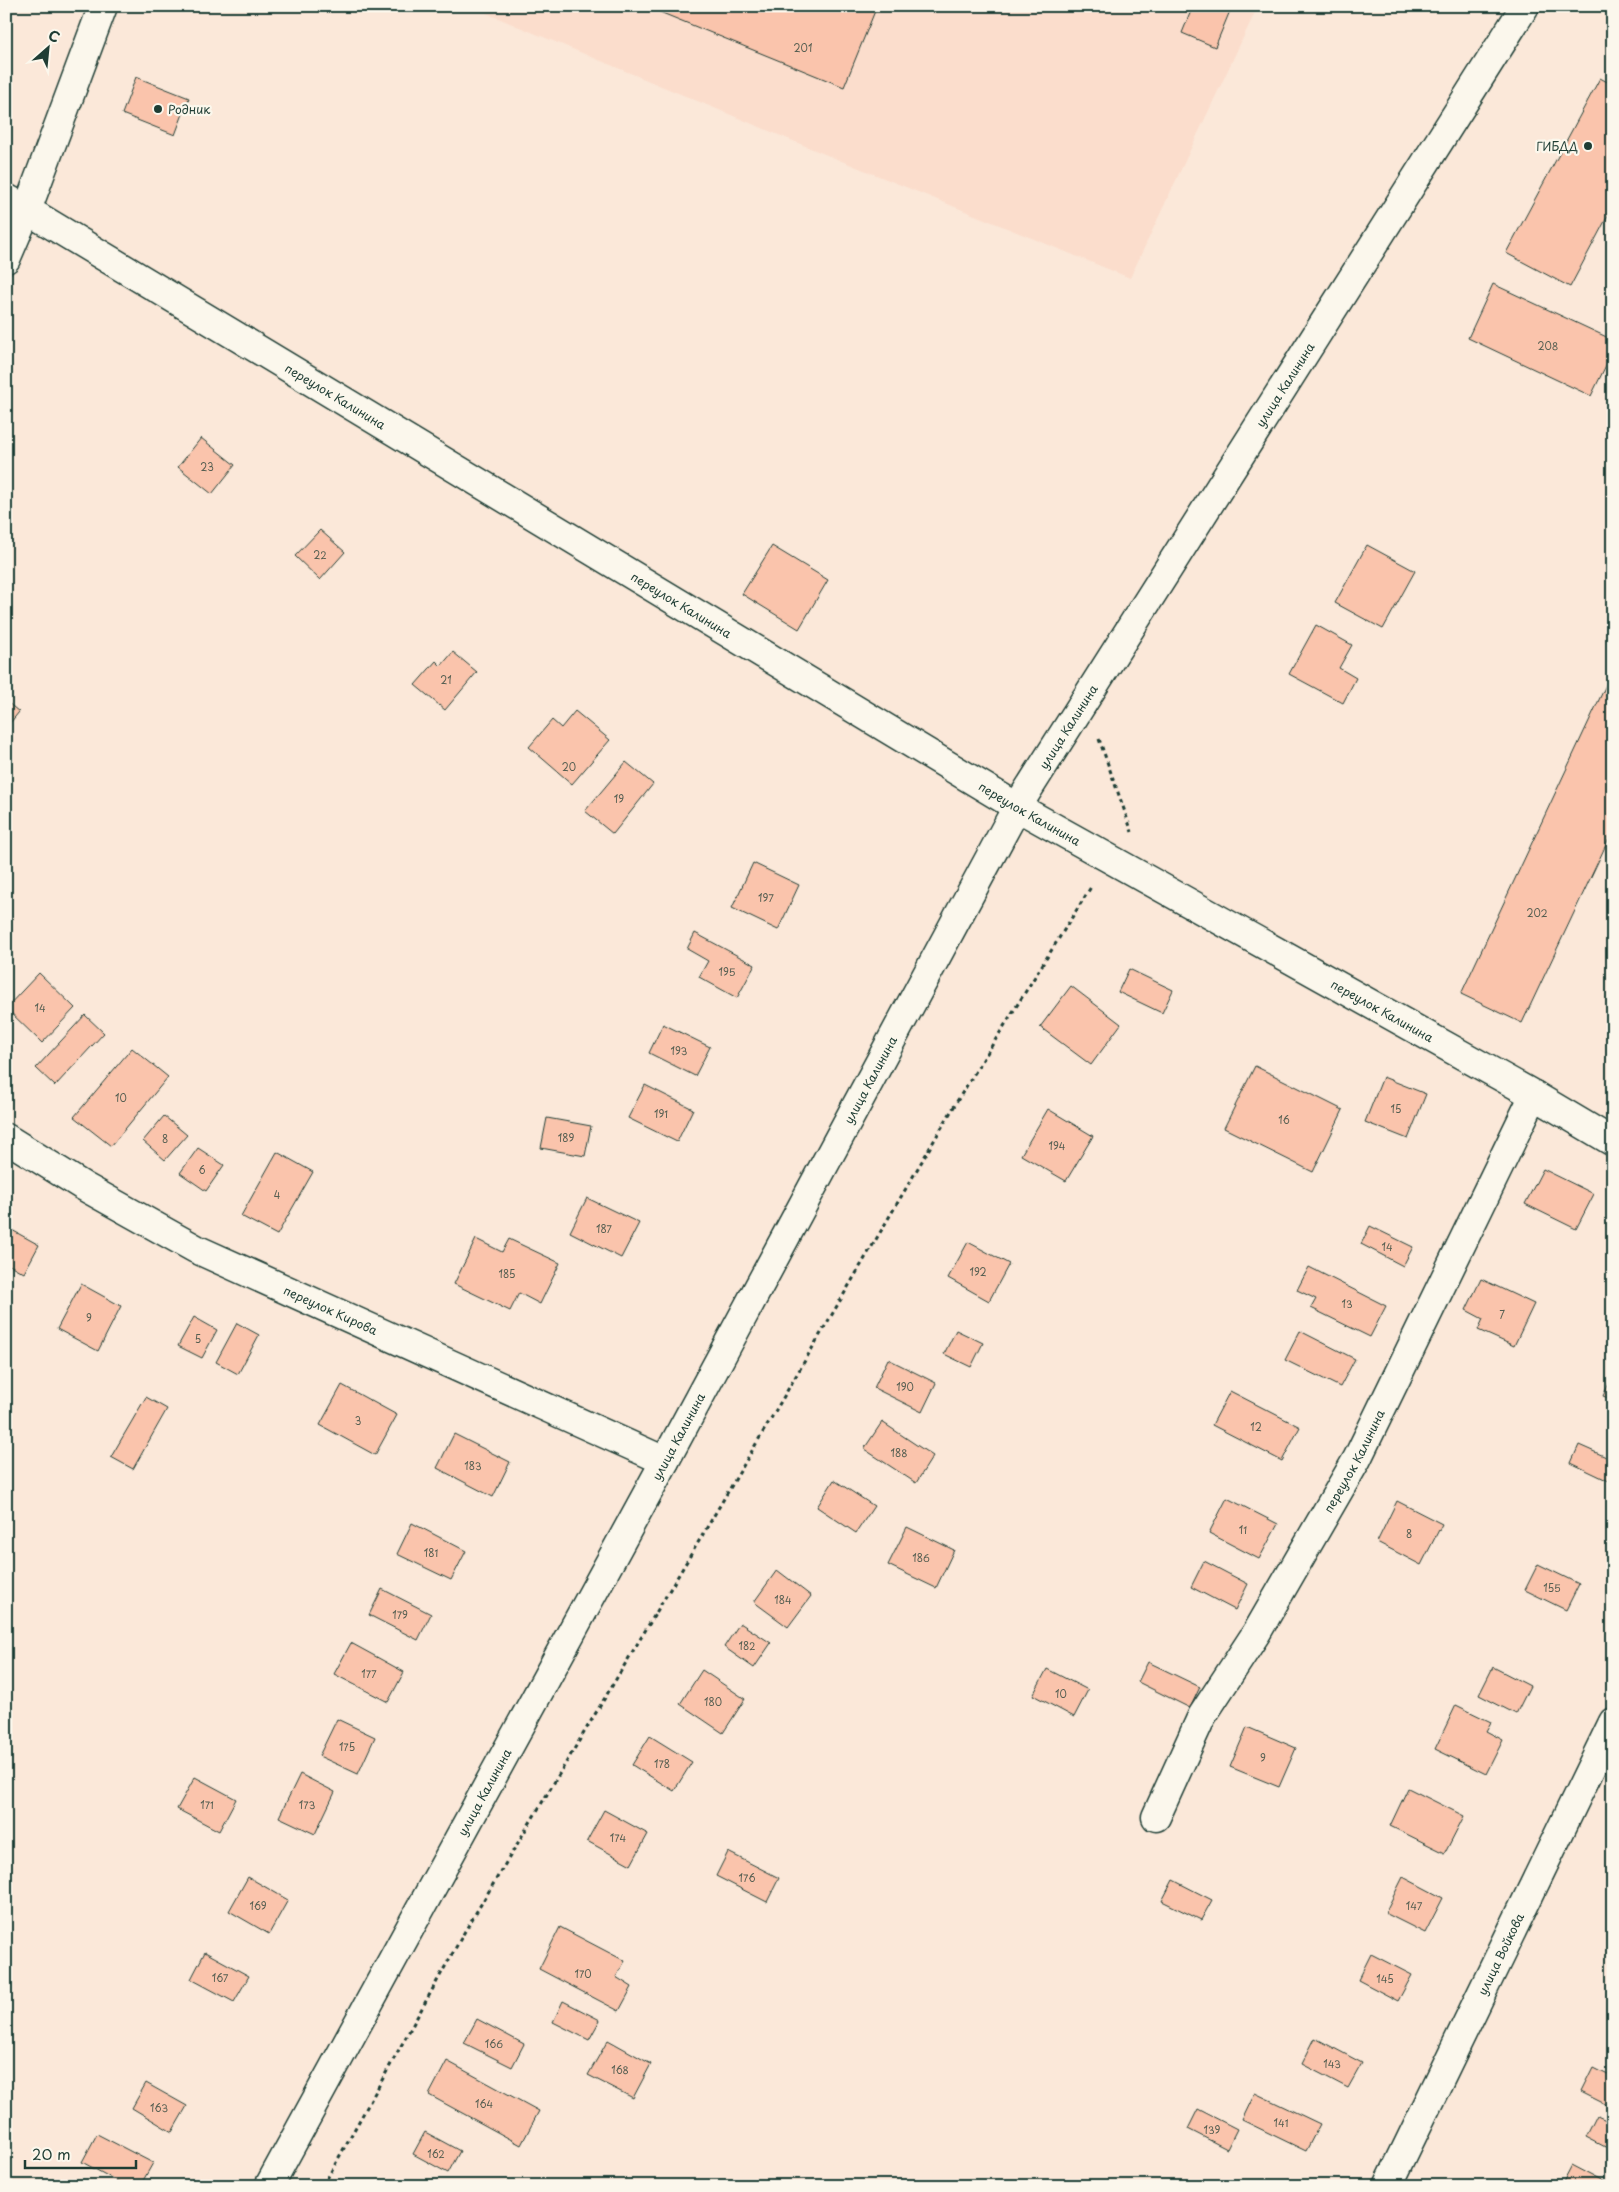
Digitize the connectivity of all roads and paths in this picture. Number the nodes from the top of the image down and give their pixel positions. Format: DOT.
graph roads {
  1 [pos="103,6"];
  2 [pos="1525,6"];
  3 [pos="16,204"];
  4 [pos="6,259"];
  5 [pos="1017,807"];
  6 [pos="1128,826"];
  7 [pos="1108,859"];
  8 [pos="1534,1096"];
  9 [pos="6,1138"];
  10 [pos="1613,1142"];
  11 [pos="665,1461"];
  12 [pos="1613,1722"];
  13 [pos="1156,1817"];
  14 [pos="269,2186"];
  15 [pos="323,2186"];
  16 [pos="1388,2186"];
  1 -- 3 [label="street"];
  2 -- 5 [label="street, улица Калинина"];
  3 -- 4 [label="street"];
  3 -- 5 [label="street, переулок Калинина"];
  5 -- 7 [label="street, переулок Калинина"];
  5 -- 11 [label="street, улица Калинина"];
  6 -- 7 [label="path"];
  7 -- 8 [label="street, переулок Калинина"];
  7 -- 15 [label="path"];
  8 -- 10 [label="street, переулок Калинина"];
  8 -- 13 [label="street, переулок Калинина"];
  9 -- 11 [label="street, переулок Кирова"];
  11 -- 14 [label="street, улица Калинина"];
  12 -- 16 [label="street, улица Войкова"];
}
